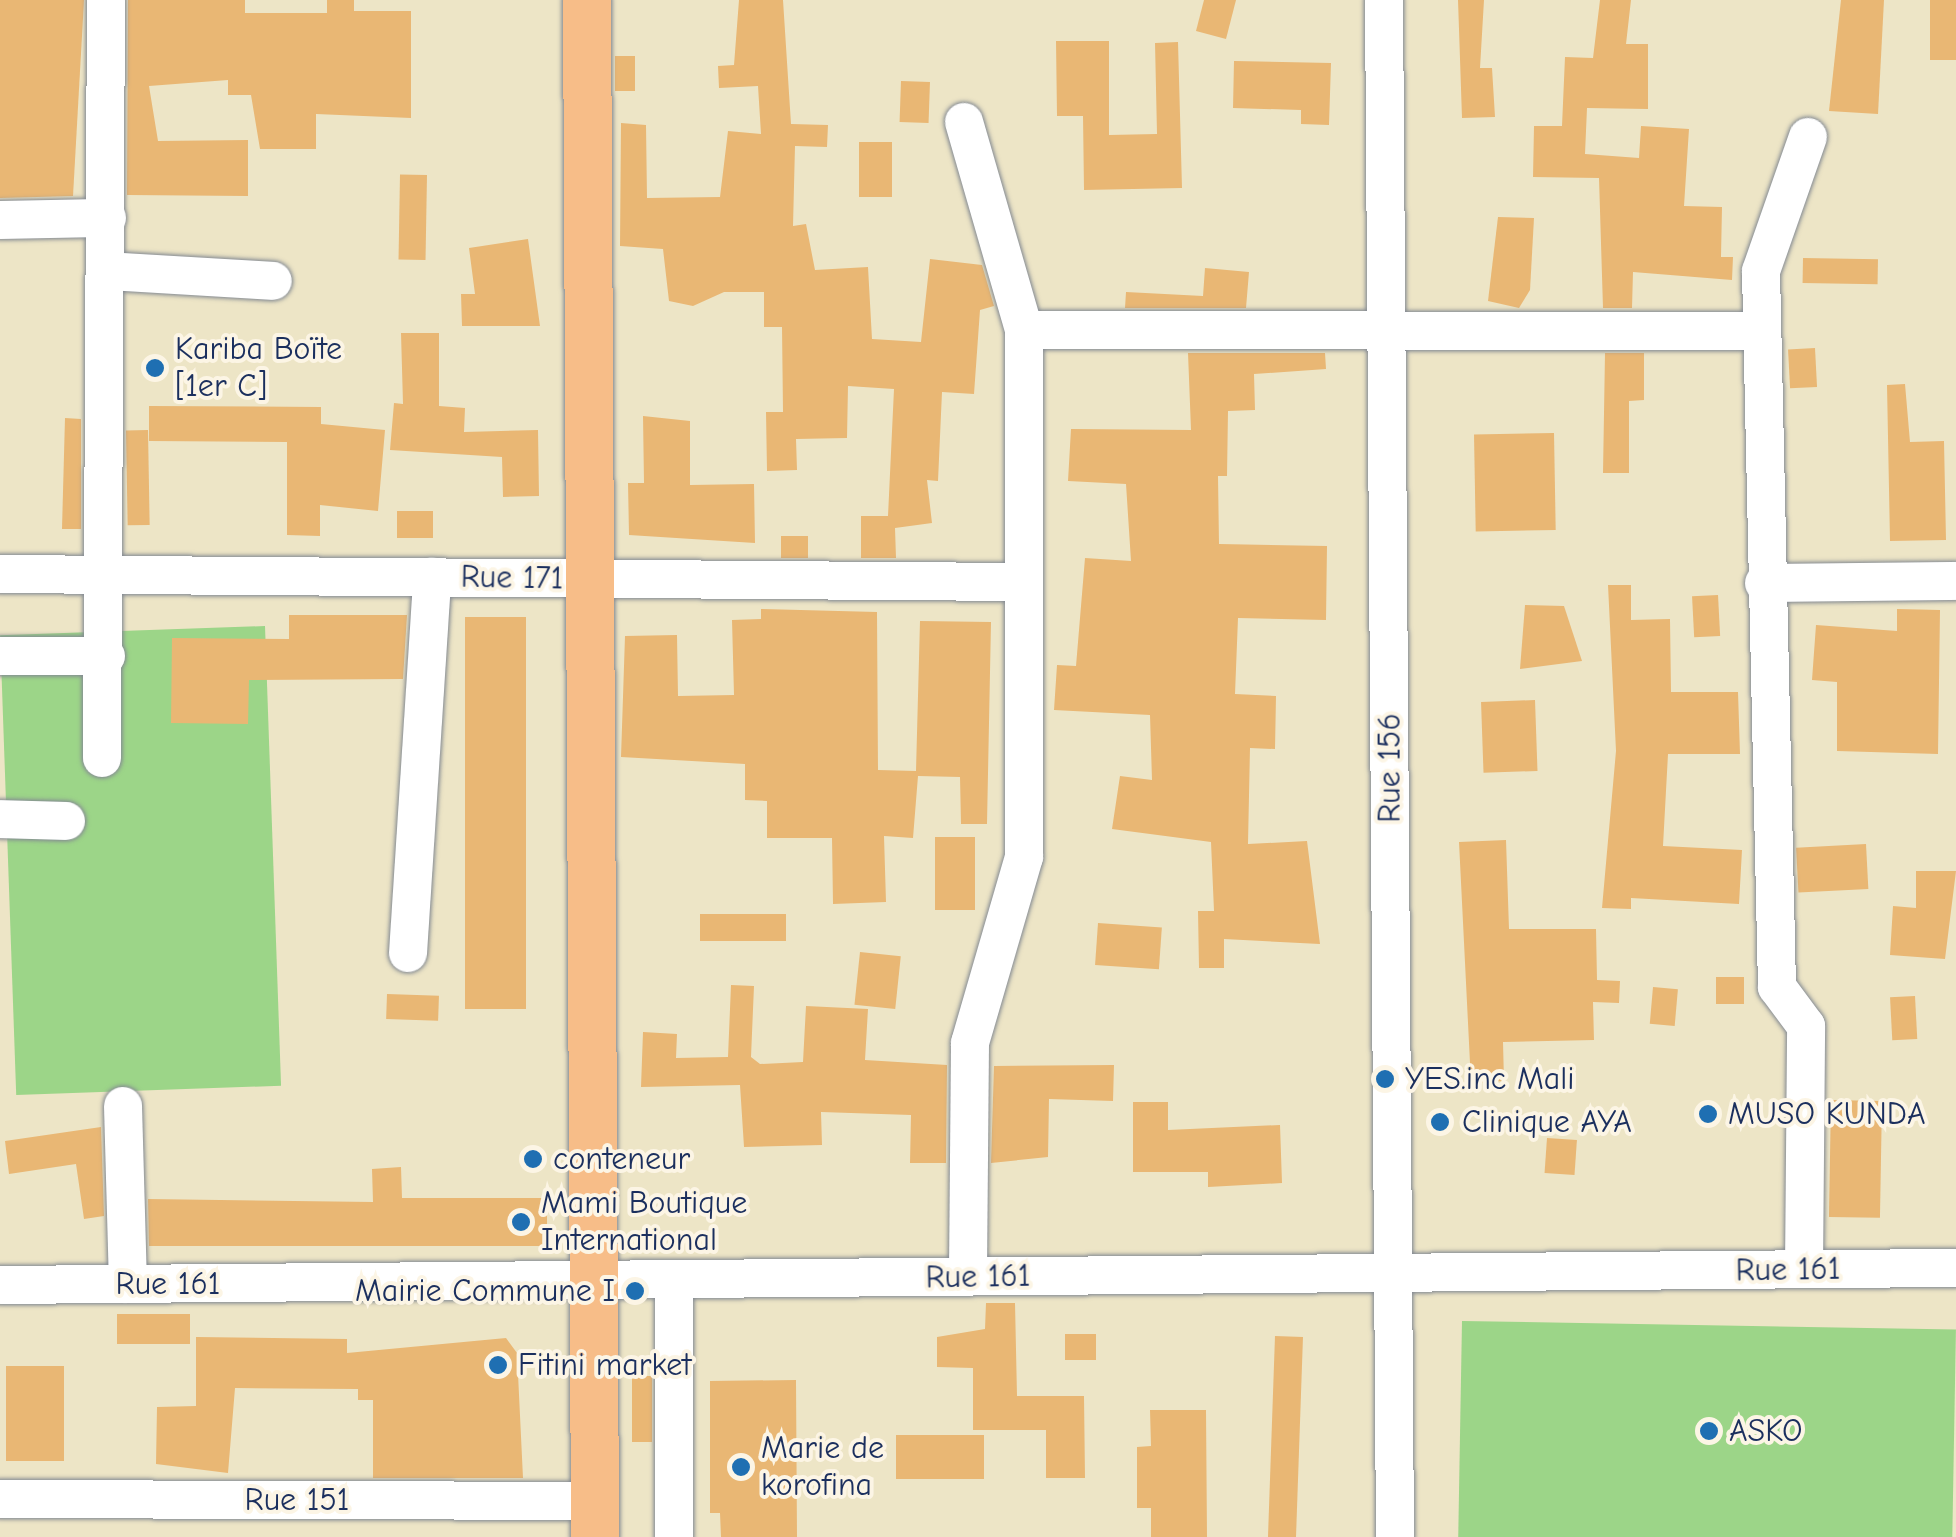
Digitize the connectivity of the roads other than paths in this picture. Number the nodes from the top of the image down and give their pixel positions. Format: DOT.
graph roads {
  1 [pos="106,0"];
  2 [pos="558,0"];
  3 [pos="587,0"];
  4 [pos="1384,0"];
  5 [pos="964,122"];
  6 [pos="1808,137"];
  7 [pos="108,218"];
  8 [pos="0,220"];
  9 [pos="107,271"];
  10 [pos="273,281"];
  11 [pos="1024,330"];
  12 [pos="1387,330"];
  13 [pos="1761,332"];
  14 [pos="0,574"];
  15 [pos="109,575"];
  16 [pos="432,578"];
  17 [pos="575,579"];
  18 [pos="1956,581"];
  19 [pos="1024,582"];
  20 [pos="1764,583"];
  21 [pos="0,656"];
  22 [pos="106,656"];
  23 [pos="102,758"];
  24 [pos="0,819"];
  25 [pos="66,821"];
  26 [pos="408,953"];
  27 [pos="123,1106"];
  28 [pos="1956,1268"];
  29 [pos="1804,1270"];
  30 [pos="1393,1274"];
  31 [pos="968,1278"];
  32 [pos="674,1280"];
  33 [pos="577,1281"];
  34 [pos="128,1284"];
  35 [pos="0,1285"];
  36 [pos="0,1499"];
  37 [pos="578,1519"];
  38 [pos="674,1537"];
  39 [pos="1395,1537"];
  1 -- 7 [label="street"];
  2 -- 17 [label="main road"];
  3 -- 17 [label="main road"];
  4 -- 12 [label="street, Rue 156"];
  5 -- 11 [label="street"];
  6 -- 13 [label="street"];
  7 -- 8 [label="street"];
  7 -- 9 [label="street"];
  9 -- 10 [label="street"];
  9 -- 15 [label="street"];
  11 -- 12 [label="street"];
  11 -- 19 [label="street"];
  12 -- 13 [label="street"];
  12 -- 30 [label="street, Rue 156"];
  13 -- 20 [label="street"];
  14 -- 15 [label="street, Rue 171"];
  15 -- 16 [label="street, Rue 171"];
  15 -- 22 [label="street"];
  16 -- 17 [label="street, Rue 171"];
  16 -- 26 [label="street"];
  17 -- 19 [label="street, Rue 171"];
  17 -- 33 [label="main road"];
  18 -- 20 [label="street"];
  19 -- 31 [label="street"];
  20 -- 29 [label="street"];
  21 -- 22 [label="street"];
  22 -- 23 [label="street"];
  24 -- 25 [label="street"];
  27 -- 34 [label="street"];
  28 -- 29 [label="street, Rue 161"];
  29 -- 30 [label="street, Rue 161"];
  30 -- 31 [label="street, Rue 161"];
  30 -- 39 [label="street, Rue 156"];
  31 -- 32 [label="street, Rue 161"];
  32 -- 33 [label="street, Rue 161"];
  32 -- 38 [label="street"];
  33 -- 34 [label="street, Rue 161"];
  33 -- 37 [label="main road"];
  34 -- 35 [label="street, Rue 161"];
  36 -- 37 [label="street, Rue 151"];
}
